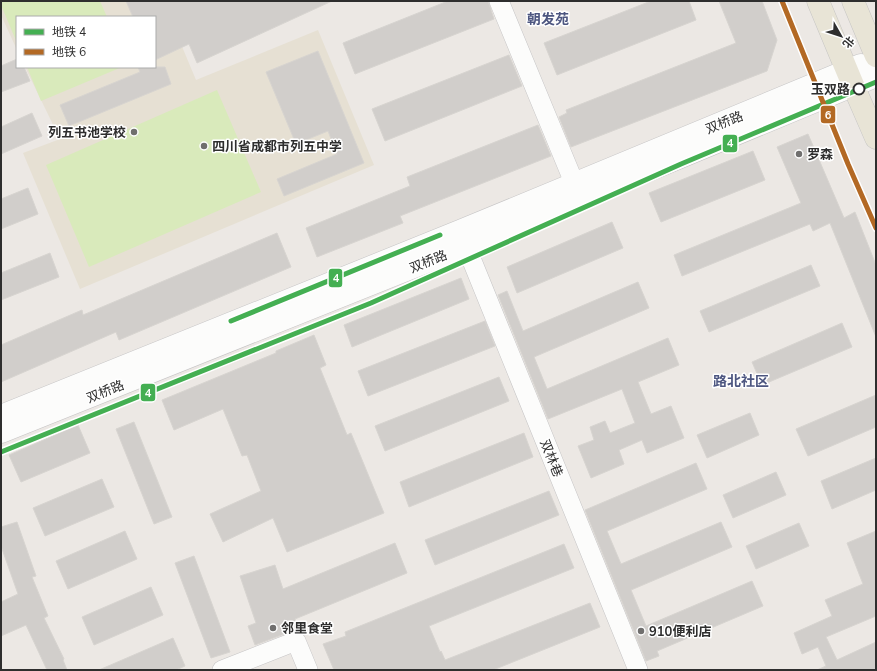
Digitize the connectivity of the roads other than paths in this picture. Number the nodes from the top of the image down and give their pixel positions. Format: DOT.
graph roads {
  1 [pos="499,1"];
  2 [pos="818,1"];
  3 [pos="853,1"];
  4 [pos="876,56"];
  5 [pos="876,59"];
  6 [pos="876,76"];
  7 [pos="850,78"];
  8 [pos="876,138"];
  9 [pos="578,191"];
  10 [pos="466,246"];
  11 [pos="1,416"];
  12 [pos="1,432"];
  13 [pos="222,670"];
  14 [pos="308,670"];
  15 [pos="638,670"];
  1 -- 9 [label="street"];
  2 -- 7 [label="main road"];
  3 -- 4 [label="main road"];
  5 -- 7 [label="main road"];
  6 -- 7 [label="main road"];
  7 -- 8 [label="main road"];
  7 -- 9 [label="main road, 双桥路"];
  9 -- 10 [label="main road, 双桥路"];
  9 -- 11 [label="main road, 双桥路"];
  10 -- 12 [label="main road, 双桥路"];
  10 -- 15 [label="street, 双林巷"];
  13 -- 14 [label="street"];
}
